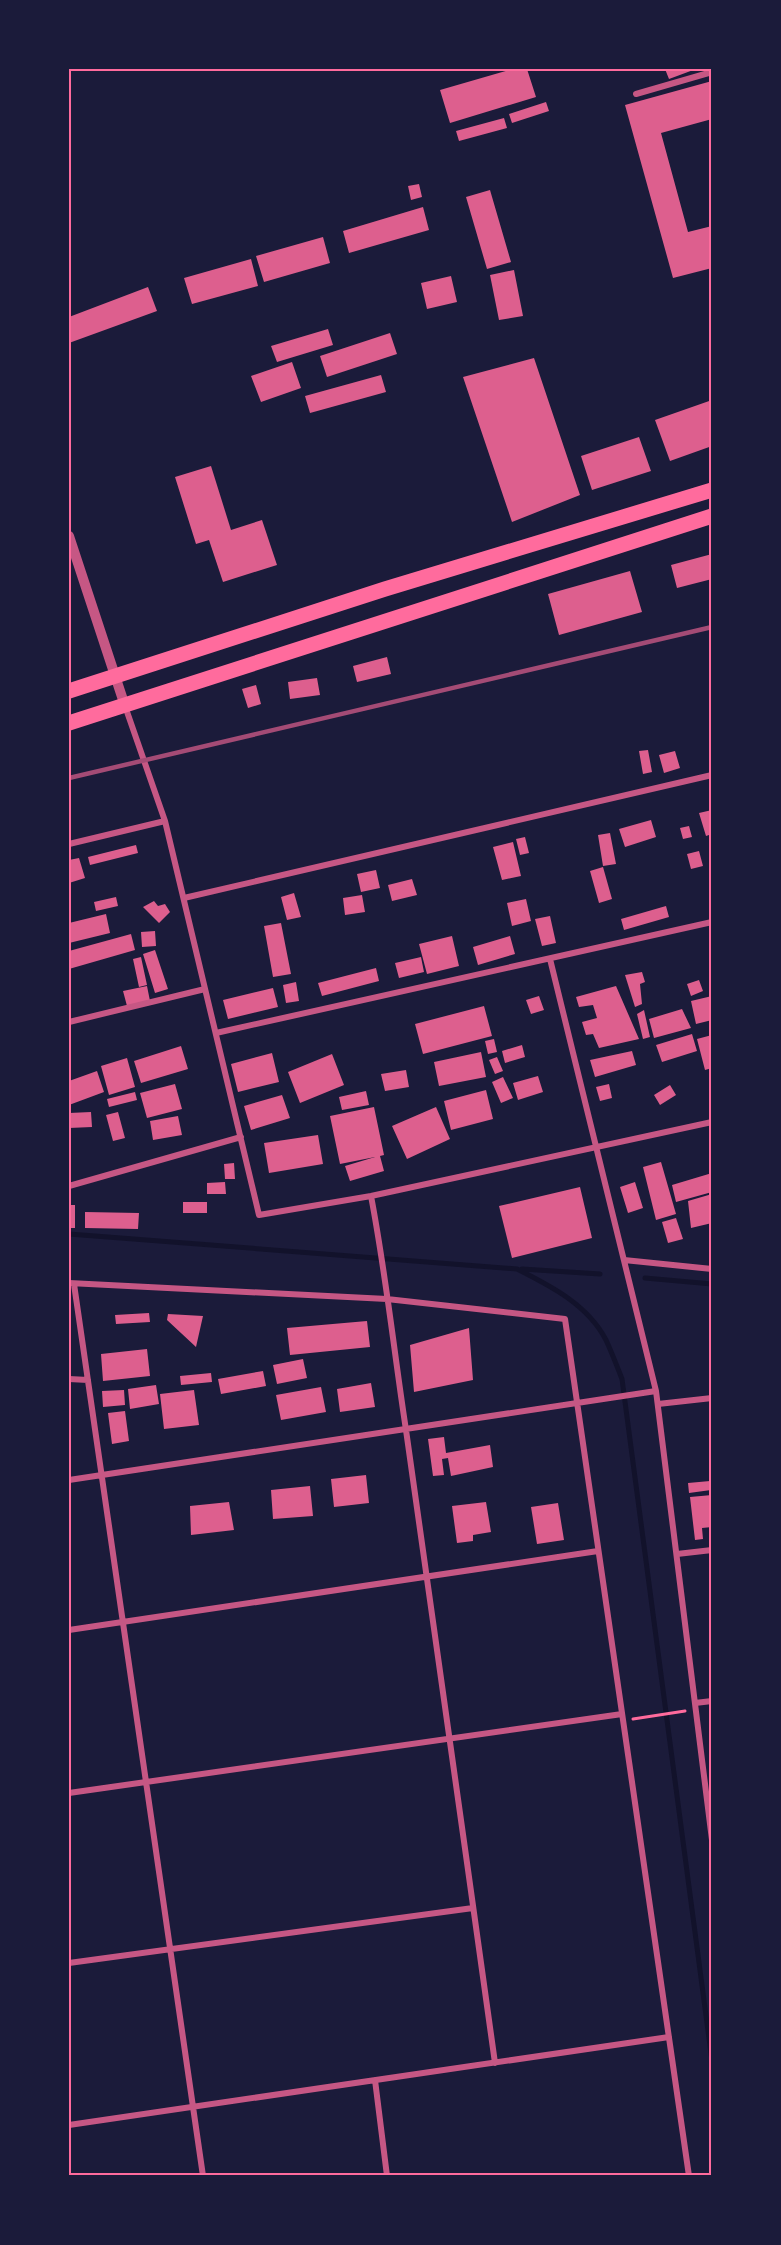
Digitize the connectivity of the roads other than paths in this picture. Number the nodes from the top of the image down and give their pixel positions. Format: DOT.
graph roads {
  1 [pos="712,72"];
  2 [pos="636,94"];
  3 [pos="712,490"];
  4 [pos="712,516"];
  5 [pos="69,536"];
  6 [pos="115,675"];
  7 [pos="69,691"];
  8 [pos="125,706"];
  9 [pos="69,723"];
  10 [pos="712,775"];
  11 [pos="165,821"];
  12 [pos="69,844"];
  13 [pos="184,898"];
  14 [pos="712,922"];
  15 [pos="550,959"];
  16 [pos="205,989"];
  17 [pos="69,1022"];
  18 [pos="216,1034"];
  19 [pos="712,1122"];
  20 [pos="241,1137"];
  21 [pos="596,1148"];
  22 [pos="69,1186"];
  23 [pos="371,1197"];
  24 [pos="624,1260"];
  25 [pos="712,1269"];
  26 [pos="71,1283"];
  27 [pos="387,1299"];
  28 [pos="69,1379"];
  29 [pos="88,1380"];
  30 [pos="656,1391"];
  31 [pos="712,1398"];
  32 [pos="577,1403"];
  33 [pos="658,1404"];
  34 [pos="405,1429"];
  35 [pos="101,1475"];
  36 [pos="69,1479"];
  37 [pos="712,1550"];
  38 [pos="598,1551"];
  39 [pos="677,1554"];
  40 [pos="429,1576"];
  41 [pos="123,1622"];
  42 [pos="69,1630"];
  43 [pos="712,1701"];
  44 [pos="695,1703"];
  45 [pos="622,1714"];
  46 [pos="449,1739"];
  47 [pos="146,1782"];
  48 [pos="69,1793"];
  49 [pos="712,1840"];
  50 [pos="473,1908"];
  51 [pos="170,1950"];
  52 [pos="69,1963"];
  53 [pos="669,2037"];
  54 [pos="495,2063"];
  55 [pos="375,2080"];
  56 [pos="193,2107"];
  57 [pos="69,2125"];
  58 [pos="203,2176"];
  59 [pos="387,2176"];
  60 [pos="689,2176"];
  1 -- 2 [label="street"];
  3 -- 6 [label="main road"];
  4 -- 8 [label="main road"];
  5 -- 6 [label="street"];
  6 -- 7 [label="main road"];
  6 -- 8 [label="street"];
  8 -- 9 [label="main road"];
  8 -- 11 [label="street"];
  10 -- 13 [label="street"];
  11 -- 12 [label="street"];
  11 -- 13 [label="street"];
  13 -- 16 [label="street"];
  14 -- 15 [label="street"];
  15 -- 18 [label="street"];
  15 -- 21 [label="street"];
  16 -- 17 [label="street"];
  16 -- 18 [label="street"];
  18 -- 20 [label="street"];
  19 -- 21 [label="street"];
  20 -- 22 [label="street"];
  20 -- 23 [label="street"];
  21 -- 23 [label="street"];
  21 -- 24 [label="street"];
  23 -- 27 [label="street"];
  24 -- 25 [label="street"];
  24 -- 30 [label="street"];
  26 -- 27 [label="street"];
  26 -- 29 [label="street"];
  27 -- 32 [label="street"];
  27 -- 34 [label="street"];
  28 -- 29 [label="street"];
  29 -- 35 [label="street"];
  30 -- 32 [label="street"];
  30 -- 33 [label="street"];
  31 -- 33 [label="street"];
  32 -- 34 [label="street"];
  32 -- 38 [label="street"];
  33 -- 39 [label="street"];
  34 -- 35 [label="street"];
  34 -- 40 [label="street"];
  35 -- 36 [label="street"];
  35 -- 41 [label="street"];
  37 -- 39 [label="street"];
  38 -- 40 [label="street"];
  38 -- 45 [label="street"];
  39 -- 44 [label="street"];
  40 -- 41 [label="street"];
  40 -- 46 [label="street"];
  41 -- 42 [label="street"];
  41 -- 47 [label="street"];
  43 -- 44 [label="street"];
  44 -- 49 [label="street"];
  45 -- 46 [label="street"];
  45 -- 53 [label="street"];
  46 -- 47 [label="street"];
  46 -- 50 [label="street"];
  47 -- 48 [label="street"];
  47 -- 51 [label="street"];
  50 -- 51 [label="street"];
  50 -- 54 [label="street"];
  51 -- 52 [label="street"];
  51 -- 56 [label="street"];
  53 -- 54 [label="street"];
  53 -- 60 [label="street"];
  54 -- 55 [label="street"];
  55 -- 56 [label="street"];
  55 -- 59 [label="street"];
  56 -- 57 [label="street"];
  56 -- 58 [label="street"];
}
